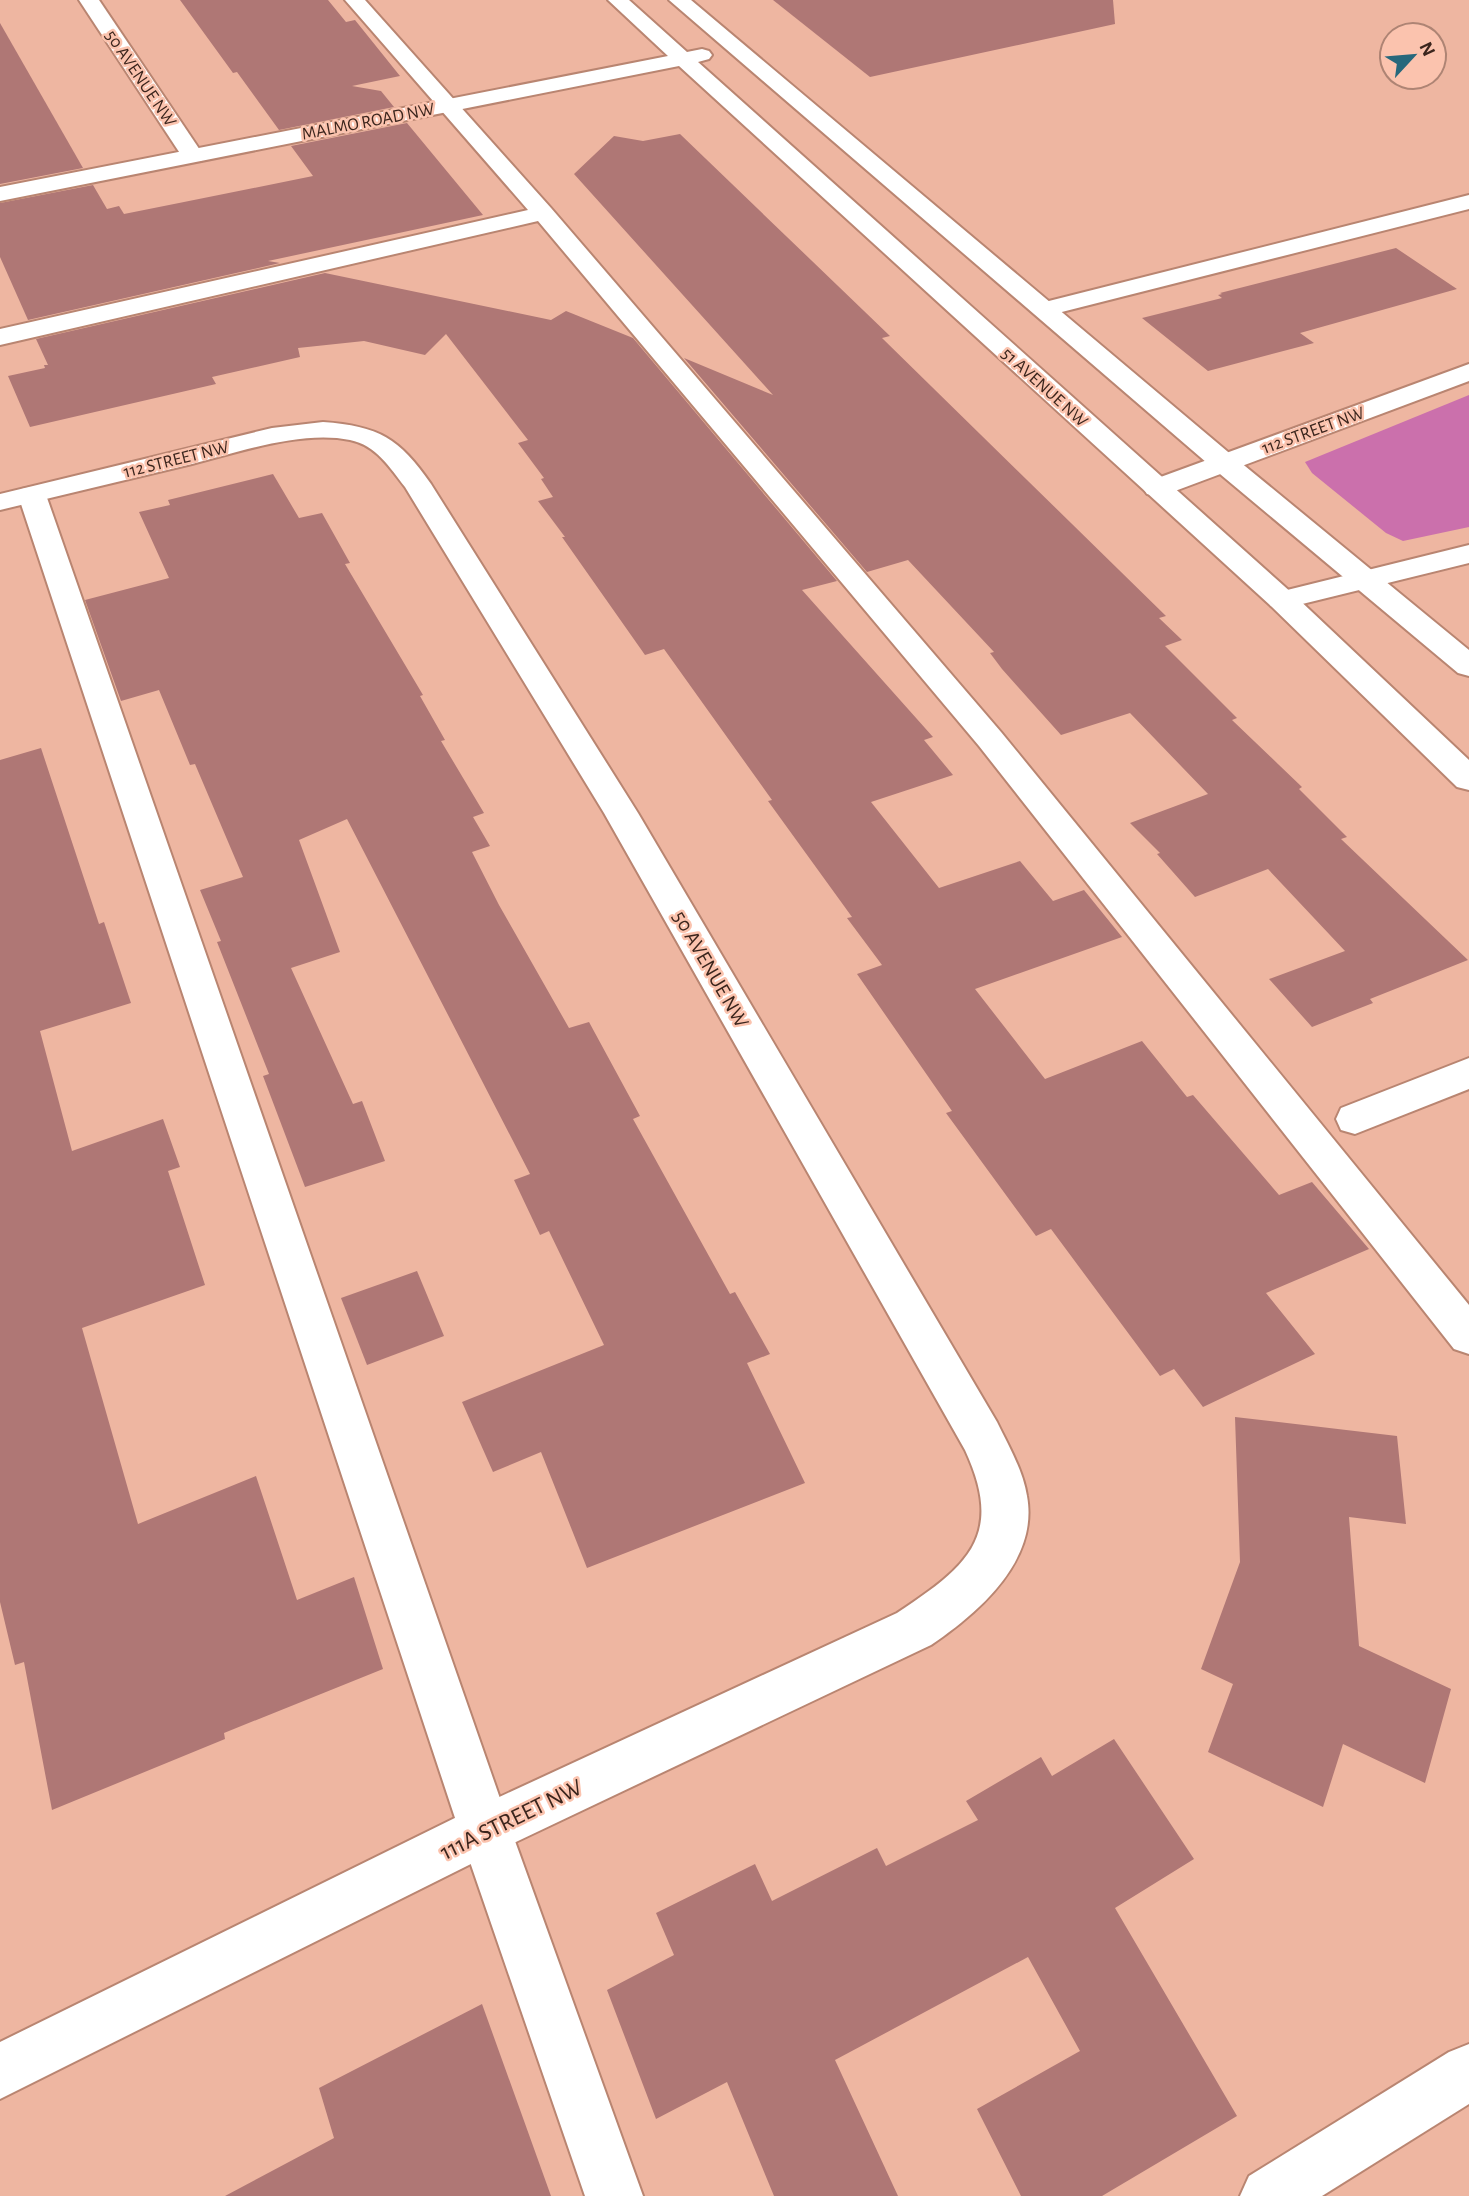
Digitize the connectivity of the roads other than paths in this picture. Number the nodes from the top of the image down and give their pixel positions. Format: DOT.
graph roads {
  1 [pos="89,0"];
  2 [pos="355,0"];
  3 [pos="618,0"];
  4 [pos="679,0"];
  5 [pos="736,48"];
  6 [pos="683,59"];
  7 [pos="447,105"];
  8 [pos="193,156"];
  9 [pos="0,194"];
  10 [pos="1469,202"];
  11 [pos="543,213"];
  12 [pos="1046,309"];
  13 [pos="0,337"];
  14 [pos="1469,372"];
  15 [pos="354,432"];
  16 [pos="1224,463"];
  17 [pos="1157,488"];
  18 [pos="16,499"];
  19 [pos="1469,554"];
  20 [pos="1366,580"];
  21 [pos="1282,600"];
  22 [pos="1469,666"];
  23 [pos="1469,779"];
  24 [pos="1469,1073"];
  25 [pos="1356,1119"];
  26 [pos="1469,1336"];
  27 [pos="999,1542"];
  28 [pos="485,1830"];
  29 [pos="0,2071"];
  30 [pos="1469,2072"];
  31 [pos="614,2196"];
  32 [pos="1269,2196"];
  1 -- 8 [label="street, 50 AVENUE NW"];
  2 -- 7 [label="street"];
  3 -- 6 [label="street, 51 AVENUE NW"];
  4 -- 5 [label="street"];
  5 -- 6 [label="street, MALMO ROAD NW"];
  5 -- 12 [label="street"];
  6 -- 7 [label="street, MALMO ROAD NW"];
  6 -- 17 [label="street, 51 AVENUE NW"];
  7 -- 8 [label="street, MALMO ROAD NW"];
  7 -- 11 [label="street"];
  8 -- 9 [label="street, MALMO ROAD NW"];
  10 -- 12 [label="street"];
  11 -- 13 [label="street"];
  11 -- 26 [label="street"];
  12 -- 16 [label="street"];
  14 -- 16 [label="street, 112 STREET NW"];
  15 -- 18 [label="street, 112 STREET NW"];
  15 -- 27 [label="street, 50 AVENUE NW"];
  16 -- 17 [label="street, 112 STREET NW"];
  16 -- 20 [label="street"];
  17 -- 21 [label="street, 51 AVENUE NW"];
  18 -- 28 [label="street"];
  19 -- 20 [label="street"];
  20 -- 21 [label="street"];
  20 -- 22 [label="street"];
  21 -- 23 [label="street, 51 AVENUE NW"];
  24 -- 25 [label="street"];
  27 -- 28 [label="street, 111A STREET NW"];
  28 -- 29 [label="street, 111A STREET NW"];
  28 -- 31 [label="street"];
  30 -- 32 [label="street"];
}
